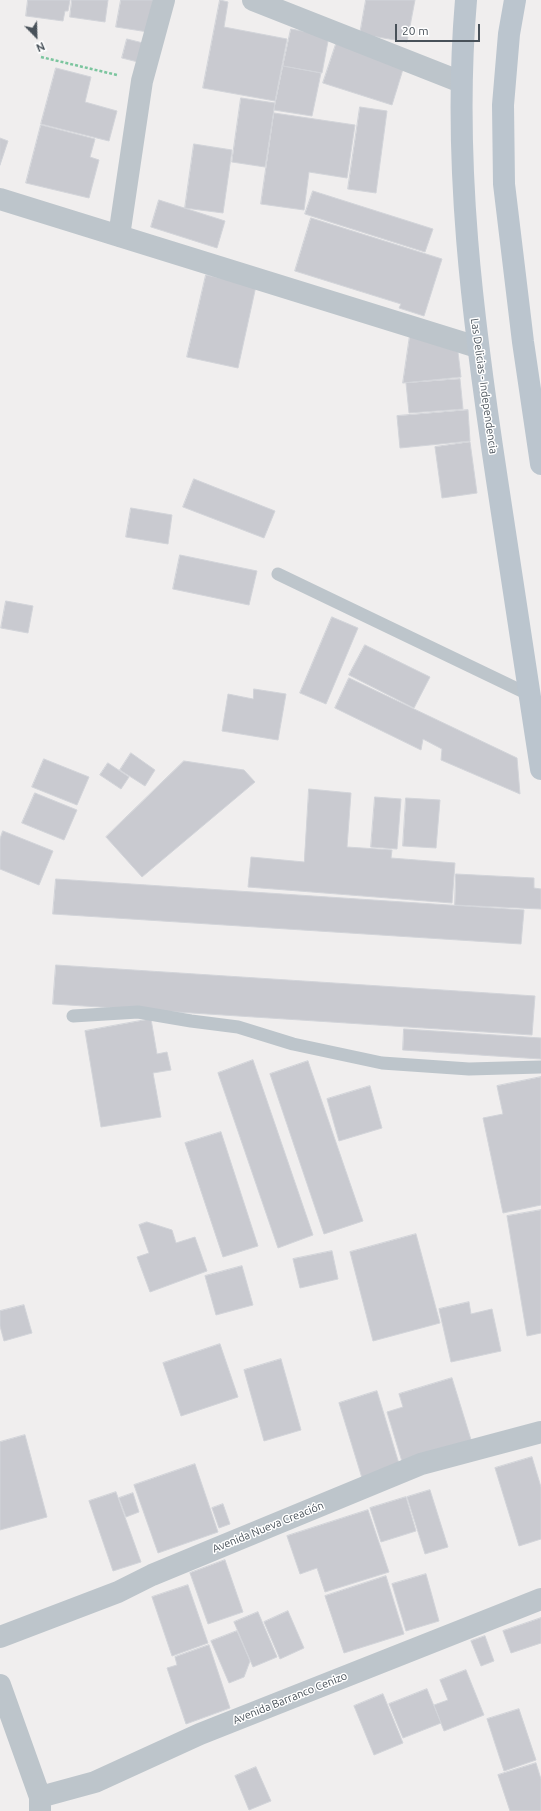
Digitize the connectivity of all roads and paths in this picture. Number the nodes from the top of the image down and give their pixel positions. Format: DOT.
graph roads {
  1 [pos="164,0"];
  2 [pos="253,0"];
  3 [pos="466,0"];
  4 [pos="515,0"];
  5 [pos="41,57"];
  6 [pos="142,82"];
  7 [pos="461,82"];
  8 [pos="0,199"];
  9 [pos="119,236"];
  10 [pos="477,347"];
  11 [pos="541,464"];
  12 [pos="278,574"];
  13 [pos="530,695"];
  14 [pos="541,769"];
  15 [pos="73,1016"];
  16 [pos="541,1068"];
  17 [pos="541,1432"];
  18 [pos="541,1599"];
  19 [pos="0,1637"];
  20 [pos="0,1685"];
  21 [pos="40,1804"];
  1 -- 6 [label="street"];
  2 -- 7 [label="street"];
  3 -- 7 [label="main road, Las Delicias - Independencia"];
  4 -- 11 [label="main road"];
  5 -- 6 [label="path"];
  6 -- 9 [label="street"];
  7 -- 10 [label="main road, Las Delicias - Independencia"];
  8 -- 9 [label="street"];
  9 -- 10 [label="street"];
  10 -- 13 [label="main road, Las Delicias - Independencia"];
  12 -- 13 [label="lane"];
  13 -- 14 [label="main road, Las Delicias - Independencia"];
  15 -- 16 [label="lane"];
  17 -- 19 [label="street, Avenida Nueva Creación"];
  18 -- 21 [label="street, Avenida Barranco Cenizo"];
  20 -- 21 [label="street"];
}
